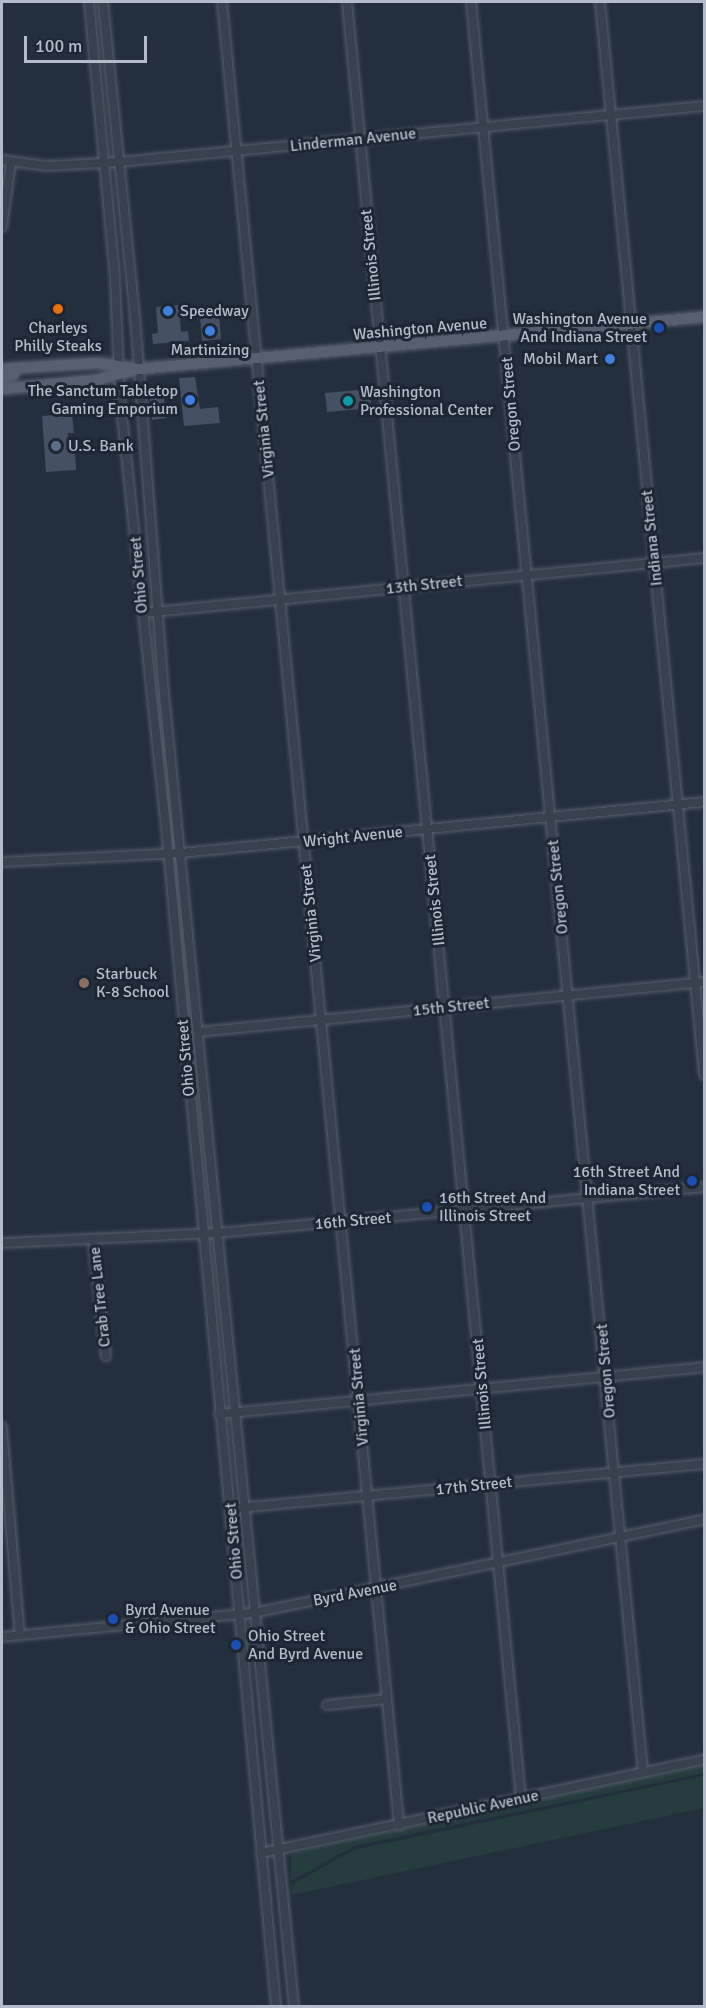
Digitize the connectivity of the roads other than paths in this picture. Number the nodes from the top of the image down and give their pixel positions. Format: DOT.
graph roads {
  1 [pos="89,2"];
  2 [pos="103,2"];
  3 [pos="222,2"];
  4 [pos="347,2"];
  5 [pos="471,2"];
  6 [pos="600,2"];
  7 [pos="705,106"];
  8 [pos="611,115"];
  9 [pos="484,127"];
  10 [pos="360,139"];
  11 [pos="236,151"];
  12 [pos="6,161"];
  13 [pos="119,162"];
  14 [pos="105,163"];
  15 [pos="2,227"];
  16 [pos="705,317"];
  17 [pos="632,324"];
  18 [pos="505,336"];
  19 [pos="380,348"];
  20 [pos="256,357"];
  21 [pos="120,363"];
  22 [pos="17,368"];
  23 [pos="2,369"];
  24 [pos="138,369"];
  25 [pos="120,376"];
  26 [pos="2,378"];
  27 [pos="2,389"];
  28 [pos="705,558"];
  29 [pos="655,563"];
  30 [pos="528,575"];
  31 [pos="404,587"];
  32 [pos="280,599"];
  33 [pos="157,611"];
  34 [pos="143,613"];
  35 [pos="705,802"];
  36 [pos="678,805"];
  37 [pos="551,817"];
  38 [pos="428,829"];
  39 [pos="304,841"];
  40 [pos="181,853"];
  41 [pos="168,854"];
  42 [pos="2,862"];
  43 [pos="175,947"];
  44 [pos="191,953"];
  45 [pos="700,983"];
  46 [pos="569,996"];
  47 [pos="446,1008"];
  48 [pos="322,1020"];
  49 [pos="198,1032"];
  50 [pos="705,1075"];
  51 [pos="705,1187"];
  52 [pos="589,1198"];
  53 [pos="465,1210"];
  54 [pos="342,1222"];
  55 [pos="218,1233"];
  56 [pos="202,1234"];
  57 [pos="93,1239"];
  58 [pos="2,1243"];
  59 [pos="106,1356"];
  60 [pos="705,1367"];
  61 [pos="607,1377"];
  62 [pos="483,1389"];
  63 [pos="359,1401"];
  64 [pos="236,1413"];
  65 [pos="219,1414"];
  66 [pos="2,1427"];
  67 [pos="705,1464"];
  68 [pos="615,1472"];
  69 [pos="492,1484"];
  70 [pos="368,1496"];
  71 [pos="231,1508"];
  72 [pos="243,1508"];
  73 [pos="705,1520"];
  74 [pos="621,1537"];
  75 [pos="499,1563"];
  76 [pos="377,1589"];
  77 [pos="253,1613"];
  78 [pos="239,1615"];
  79 [pos="20,1635"];
  80 [pos="2,1637"];
  81 [pos="387,1698"];
  82 [pos="327,1705"];
  83 [pos="705,1760"];
  84 [pos="643,1773"];
  85 [pos="521,1799"];
  86 [pos="399,1825"];
  87 [pos="278,1849"];
  88 [pos="261,1853"];
  89 [pos="292,1991"];
  90 [pos="275,1992"];
  91 [pos="276,2007"];
  92 [pos="294,2007"];
  1 -- 14 [label="street, Ohio Street"];
  2 -- 13 [label="street, Ohio Street"];
  3 -- 11 [label="street, Virginia Street"];
  4 -- 10 [label="street, Illinois Street"];
  5 -- 9 [label="street, Oregon Street"];
  6 -- 8 [label="street, Indiana Street"];
  7 -- 8 [label="street, Linderman Avenue"];
  8 -- 9 [label="street, Linderman Avenue"];
  8 -- 17 [label="street, Indiana Street"];
  9 -- 10 [label="street, Linderman Avenue"];
  9 -- 18 [label="street, Oregon Street"];
  10 -- 11 [label="street, Linderman Avenue"];
  10 -- 19 [label="street, Illinois Street"];
  11 -- 13 [label="street, Linderman Avenue"];
  11 -- 20 [label="street, Virginia Street"];
  12 -- 14 [label="street, Linderman Avenue"];
  12 -- 15 [label="street"];
  13 -- 14 [label="street, Linderman Avenue"];
  13 -- 24 [label="street, Ohio Street"];
  14 -- 21 [label="street, Ohio Street"];
  16 -- 17 [label="main road, Washington Avenue"];
  17 -- 18 [label="main road, Washington Avenue"];
  17 -- 29 [label="street, Indiana Street"];
  18 -- 19 [label="main road, Washington Avenue"];
  18 -- 30 [label="street, Oregon Street"];
  19 -- 20 [label="main road, Washington Avenue"];
  19 -- 31 [label="street, Illinois Street"];
  20 -- 24 [label="main road, Washington Avenue"];
  20 -- 32 [label="street, Virginia Street"];
  21 -- 22 [label="main road, Washington Avenue"];
  21 -- 24 [label="main road, Washington Avenue"];
  21 -- 25 [label="street, Ohio Street"];
  22 -- 23 [label="main road, Washington Avenue"];
  22 -- 26 [label="main road"];
  24 -- 25 [label="main road, Washington Avenue"];
  24 -- 33 [label="street, Ohio Street"];
  25 -- 27 [label="main road, Washington Avenue"];
  25 -- 34 [label="street, Ohio Street"];
  28 -- 29 [label="street, 13th Street"];
  29 -- 30 [label="street, 13th Street"];
  29 -- 36 [label="street, Indiana Street"];
  30 -- 31 [label="street, 13th Street"];
  30 -- 37 [label="street, Oregon Street"];
  31 -- 32 [label="street, 13th Street"];
  31 -- 38 [label="street, Illinois Street"];
  32 -- 33 [label="street, 13th Street"];
  32 -- 39 [label="street, Virginia Street"];
  33 -- 34 [label="street, 13th Street"];
  33 -- 40 [label="street, Ohio Street"];
  34 -- 41 [label="street, Ohio Street"];
  35 -- 36 [label="street, Wright Avenue"];
  36 -- 37 [label="street, Wright Avenue"];
  36 -- 45 [label="street, Indiana Street"];
  37 -- 38 [label="street, Wright Avenue"];
  37 -- 46 [label="street, Oregon Street"];
  38 -- 39 [label="street, Wright Avenue"];
  38 -- 47 [label="street, Illinois Street"];
  39 -- 40 [label="street, Wright Avenue"];
  39 -- 48 [label="street, Virginia Street"];
  40 -- 41 [label="street, Wright Avenue"];
  40 -- 44 [label="street, Ohio Street"];
  41 -- 42 [label="street, Wright Avenue"];
  41 -- 43 [label="street, Ohio Street"];
  43 -- 44 [label="street"];
  43 -- 56 [label="street, Ohio Street"];
  44 -- 49 [label="street, Ohio Street"];
  45 -- 46 [label="street, 15th Street"];
  45 -- 50 [label="street, Indiana Street"];
  46 -- 47 [label="street, 15th Street"];
  46 -- 52 [label="street, Oregon Street"];
  47 -- 48 [label="street, 15th Street"];
  47 -- 53 [label="street, Illinois Street"];
  48 -- 49 [label="street, 15th Street"];
  48 -- 54 [label="street, Virginia Street"];
  49 -- 55 [label="street, Ohio Street"];
  51 -- 52 [label="street, 16th Street"];
  52 -- 53 [label="street, 16th Street"];
  52 -- 61 [label="street, Oregon Street"];
  53 -- 54 [label="street, 16th Street"];
  53 -- 62 [label="street, Illinois Street"];
  54 -- 55 [label="street, 16th Street"];
  54 -- 63 [label="street, Virginia Street"];
  55 -- 56 [label="street, 16th Street"];
  55 -- 64 [label="street, Ohio Street"];
  56 -- 57 [label="street, 16th Street"];
  56 -- 65 [label="street, Ohio Street"];
  57 -- 58 [label="street, 16th Street"];
  57 -- 59 [label="street, Crab Tree Lane"];
  60 -- 61 [label="street"];
  61 -- 62 [label="street"];
  61 -- 68 [label="street, Oregon Street"];
  62 -- 63 [label="street"];
  62 -- 69 [label="street, Illinois Street"];
  63 -- 64 [label="street"];
  63 -- 70 [label="street, Virginia Street"];
  64 -- 65 [label="street"];
  64 -- 72 [label="street, Ohio Street"];
  65 -- 71 [label="street, Ohio Street"];
  66 -- 79 [label="street"];
  67 -- 68 [label="street, 17th Street"];
  68 -- 69 [label="street, 17th Street"];
  68 -- 74 [label="street, Oregon Street"];
  69 -- 70 [label="street, 17th Street"];
  69 -- 75 [label="street, Illinois Street"];
  70 -- 72 [label="street, 17th Street"];
  70 -- 76 [label="street, Virginia Street"];
  71 -- 72 [label="street, 17th Street"];
  71 -- 78 [label="street, Ohio Street"];
  72 -- 77 [label="street, Ohio Street"];
  73 -- 74 [label="street, Byrd Avenue"];
  74 -- 75 [label="street, Byrd Avenue"];
  74 -- 84 [label="street, Oregon Street"];
  75 -- 76 [label="street, Byrd Avenue"];
  75 -- 85 [label="street, Illinois Street"];
  76 -- 77 [label="street, Byrd Avenue"];
  76 -- 81 [label="street, Virginia Street"];
  77 -- 78 [label="street, Byrd Avenue"];
  77 -- 87 [label="street, Ohio Street"];
  78 -- 79 [label="street, Byrd Avenue"];
  78 -- 88 [label="street, Ohio Street"];
  79 -- 80 [label="street, Byrd Avenue"];
  81 -- 82 [label="street"];
  81 -- 86 [label="street, Virginia Street"];
  83 -- 84 [label="street, Republic Avenue"];
  84 -- 85 [label="street, Republic Avenue"];
  85 -- 86 [label="street, Republic Avenue"];
  86 -- 87 [label="street, Republic Avenue"];
  87 -- 88 [label="street, Republic Avenue"];
  87 -- 89 [label="street, Ohio Street"];
  88 -- 90 [label="street, Ohio Street"];
  89 -- 90 [label="street"];
  89 -- 92 [label="street, Ohio Street"];
  90 -- 91 [label="street, Ohio Street"];
}
